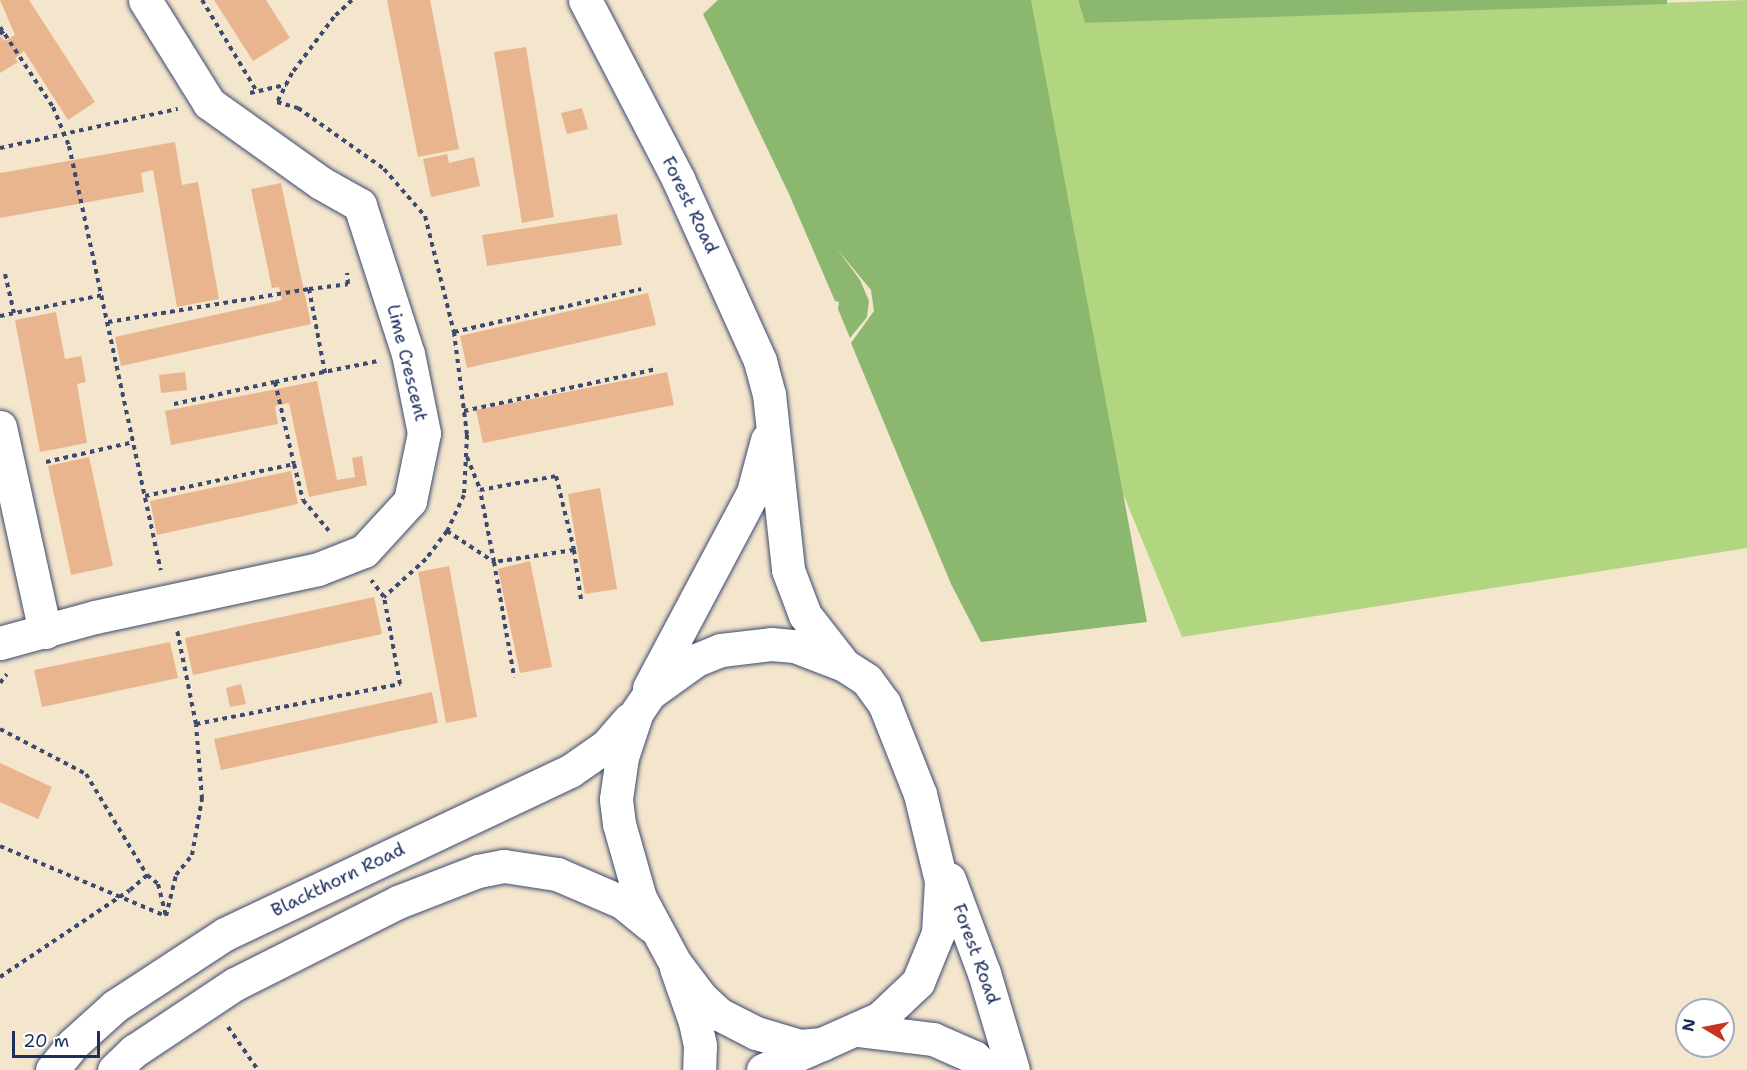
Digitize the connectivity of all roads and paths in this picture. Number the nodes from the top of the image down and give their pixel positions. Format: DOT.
graph roads {
  1 [pos="145,0"];
  2 [pos="202,0"];
  3 [pos="585,0"];
  4 [pos="0,27"];
  5 [pos="5,30"];
  6 [pos="0,34"];
  7 [pos="257,92"];
  8 [pos="209,103"];
  9 [pos="64,134"];
  10 [pos="0,148"];
  11 [pos="380,265"];
  12 [pos="4,274"];
  13 [pos="309,289"];
  14 [pos="640,289"];
  15 [pos="102,295"];
  16 [pos="14,313"];
  17 [pos="0,316"];
  18 [pos="108,322"];
  19 [pos="454,332"];
  20 [pos="408,354"];
  21 [pos="656,369"];
  22 [pos="325,373"];
  23 [pos="275,382"];
  24 [pos="174,404"];
  25 [pos="464,411"];
  26 [pos="770,418"];
  27 [pos="0,427"];
  28 [pos="134,442"];
  29 [pos="466,456"];
  30 [pos="46,462"];
  31 [pos="294,464"];
  32 [pos="480,490"];
  33 [pos="145,496"];
  34 [pos="303,500"];
  35 [pos="447,531"];
  36 [pos="573,550"];
  37 [pos="494,562"];
  38 [pos="384,597"];
  39 [pos="581,600"];
  40 [pos="170,602"];
  41 [pos="45,632"];
  42 [pos="0,643"];
  43 [pos="844,665"];
  44 [pos="514,677"];
  45 [pos="637,710"];
  46 [pos="196,724"];
  47 [pos="0,729"];
  48 [pos="934,841"];
  49 [pos="0,846"];
  50 [pos="147,874"];
  51 [pos="120,897"];
  52 [pos="166,916"];
  53 [pos="656,929"];
  54 [pos="675,963"];
  55 [pos="0,977"];
  56 [pos="224,1022"];
  57 [pos="859,1030"];
  58 [pos="73,1044"];
  59 [pos="822,1044"];
  60 [pos="37,1070"];
  61 [pos="52,1070"];
  62 [pos="114,1070"];
  63 [pos="258,1070"];
  64 [pos="699,1070"];
  65 [pos="763,1070"];
  66 [pos="988,1070"];
  67 [pos="1013,1070"];
  1 -- 8 [label="street, Lime Crescent"];
  2 -- 7 [label="path"];
  3 -- 26 [label="street, Forest Road"];
  4 -- 5 [label="path"];
  5 -- 6 [label="path"];
  5 -- 9 [label="path"];
  8 -- 9 [label="path"];
  8 -- 11 [label="street, Lime Crescent"];
  9 -- 10 [label="path"];
  9 -- 15 [label="path"];
  11 -- 13 [label="path"];
  11 -- 20 [label="street, Lime Crescent"];
  12 -- 16 [label="path"];
  13 -- 18 [label="path"];
  13 -- 22 [label="path"];
  14 -- 19 [label="path"];
  15 -- 16 [label="path"];
  15 -- 18 [label="path"];
  16 -- 17 [label="path"];
  18 -- 28 [label="path"];
  20 -- 22 [label="path"];
  20 -- 40 [label="street, Lime Crescent"];
  21 -- 25 [label="path"];
  22 -- 23 [label="path"];
  23 -- 24 [label="path"];
  23 -- 31 [label="path"];
  26 -- 43 [label="street, Forest Road"];
  26 -- 45 [label="street, Forest Road"];
  27 -- 41 [label="street"];
  28 -- 30 [label="path"];
  28 -- 33 [label="path"];
  29 -- 32 [label="path"];
  31 -- 33 [label="path"];
  31 -- 34 [label="path"];
  32 -- 36 [label="path"];
  32 -- 37 [label="path"];
  33 -- 40 [label="path"];
  35 -- 37 [label="path"];
  36 -- 37 [label="path"];
  36 -- 39 [label="path"];
  37 -- 44 [label="path"];
  38 -- 46 [label="path"];
  40 -- 41 [label="street, Lime Crescent"];
  40 -- 46 [label="path"];
  41 -- 42 [label="street, Lime Crescent"];
  43 -- 45 [label="street"];
  43 -- 48 [label="street"];
  45 -- 53 [label="street"];
  45 -- 58 [label="street, Blackthorn Road"];
  46 -- 52 [label="path"];
  47 -- 50 [label="path"];
  48 -- 57 [label="street"];
  48 -- 67 [label="street, Forest Road"];
  49 -- 51 [label="path"];
  50 -- 51 [label="path"];
  50 -- 52 [label="path"];
  51 -- 52 [label="path"];
  51 -- 55 [label="path"];
  53 -- 54 [label="street"];
  53 -- 62 [label="street"];
  54 -- 59 [label="street"];
  54 -- 64 [label="street"];
  56 -- 63 [label="path"];
  57 -- 59 [label="street"];
  57 -- 66 [label="street"];
  58 -- 60 [label="street"];
  58 -- 61 [label="street, Blackthorn Road"];
  59 -- 65 [label="street"];
}
